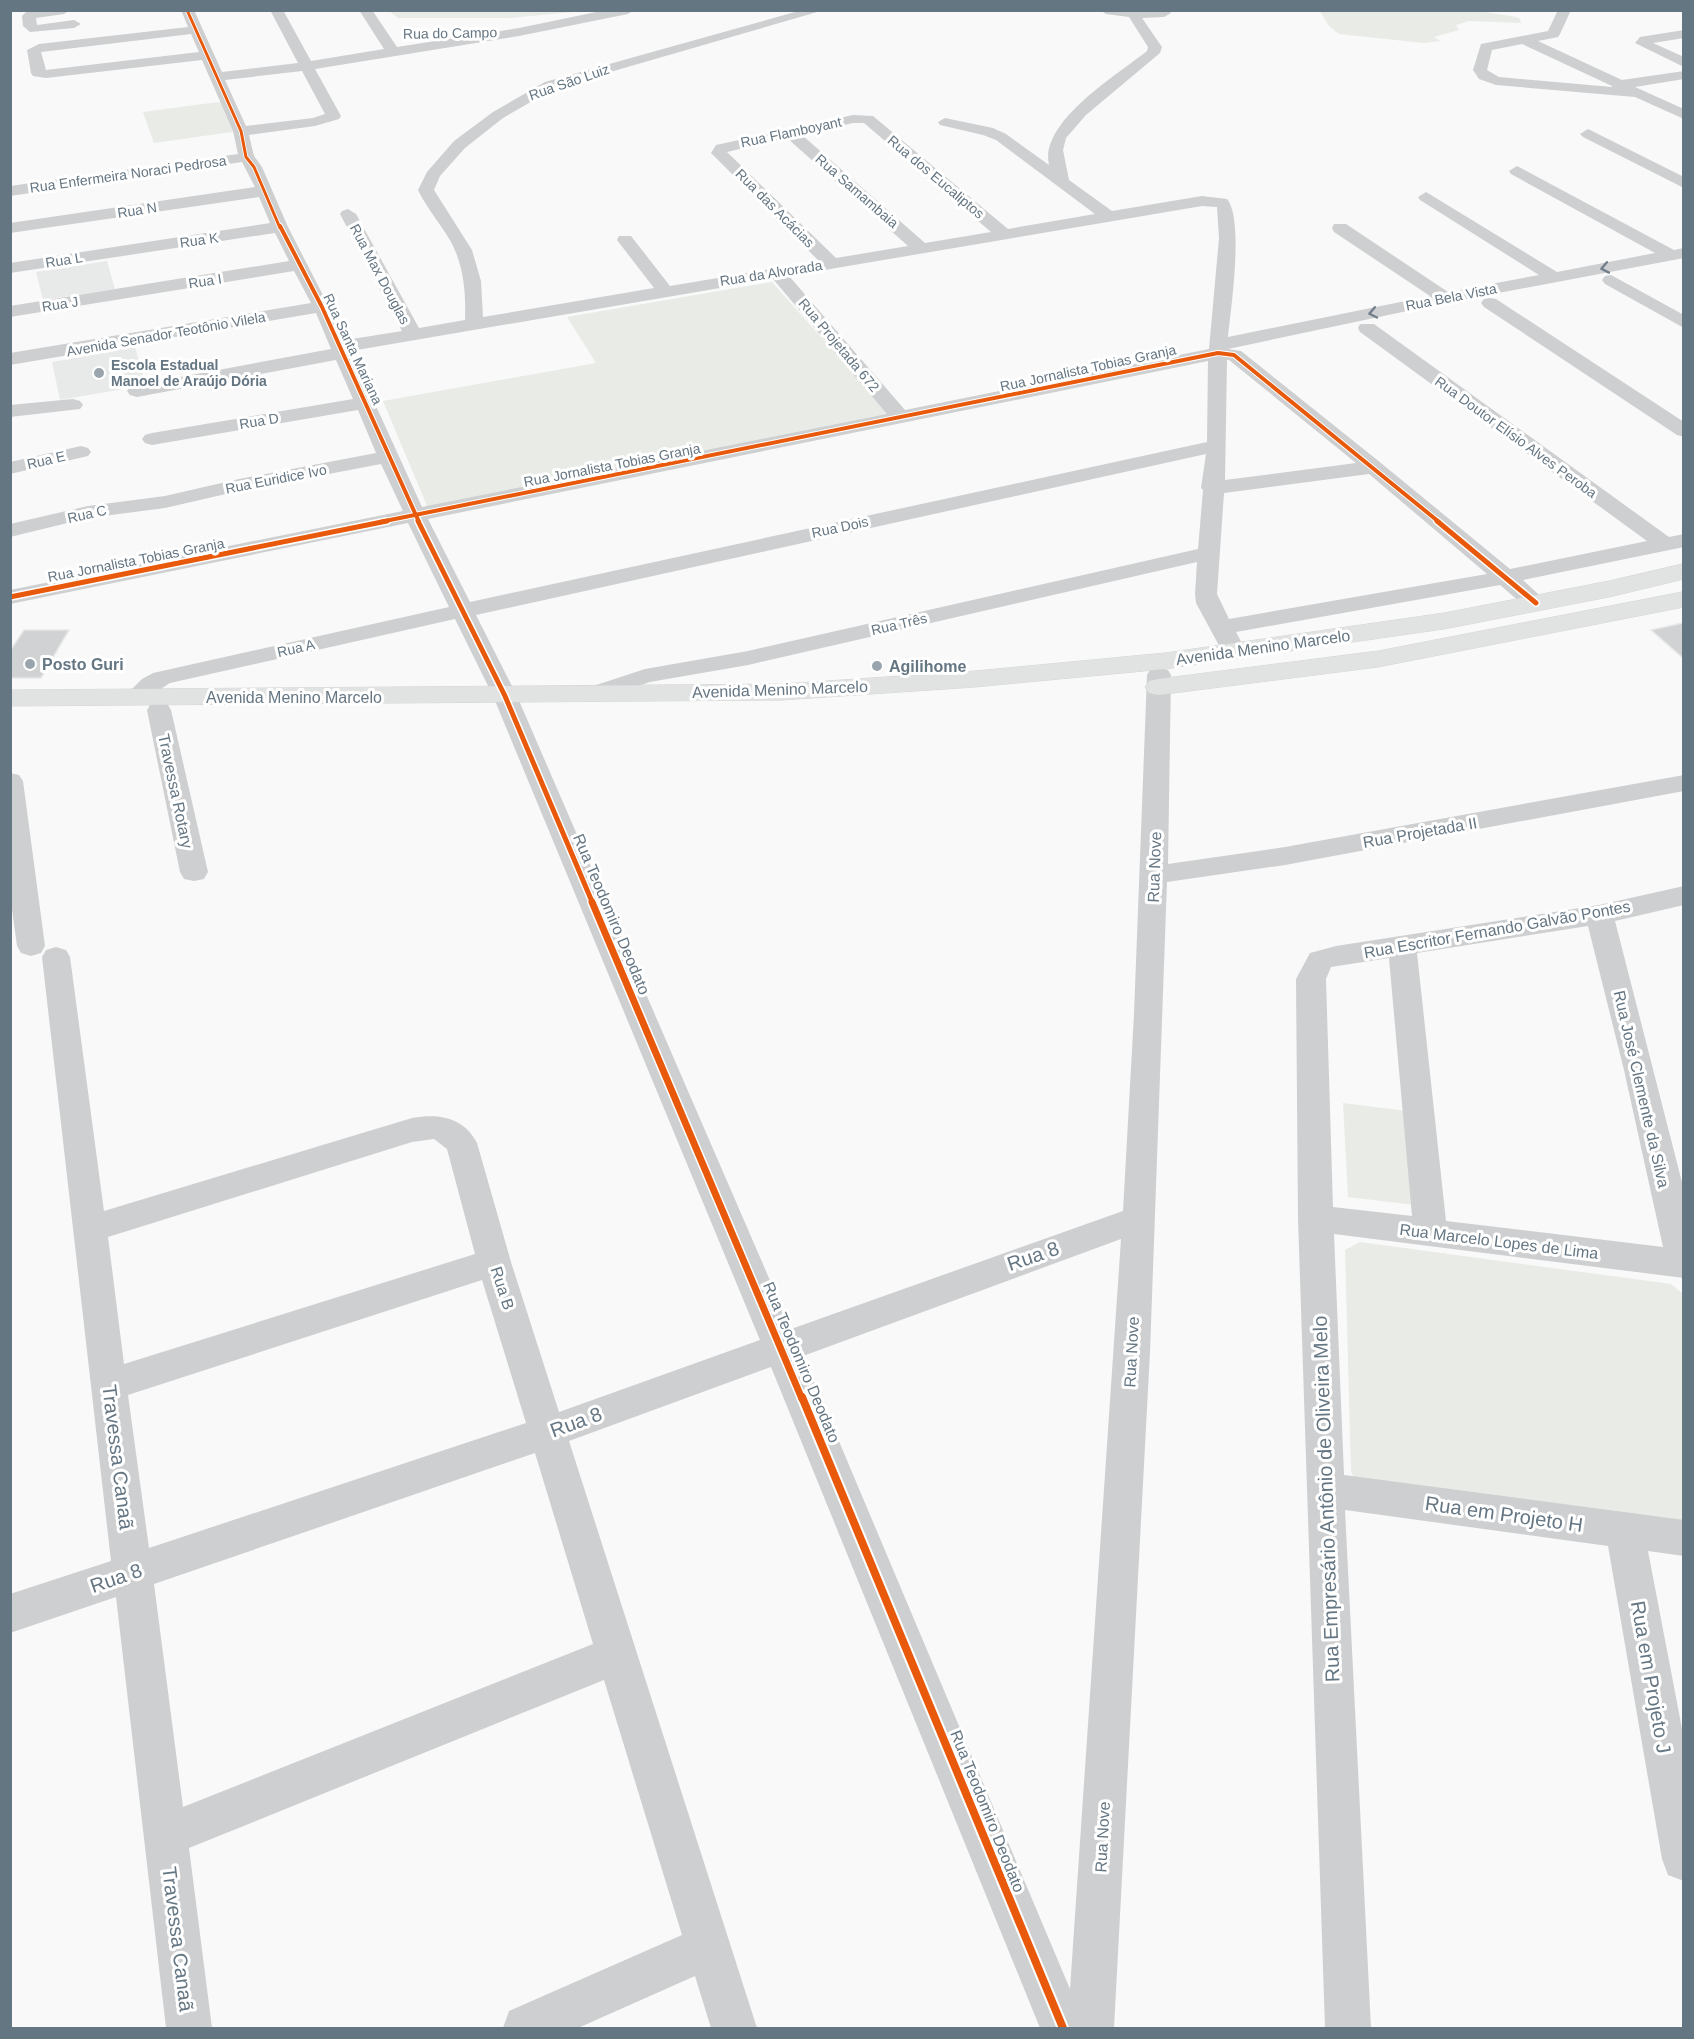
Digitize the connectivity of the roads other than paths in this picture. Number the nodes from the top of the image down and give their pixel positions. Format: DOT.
graph roads {
  1 [pos="64,10"];
  2 [pos="276,10"];
  3 [pos="365,10"];
  4 [pos="628,10"];
  5 [pos="818,10"];
  6 [pos="1106,10"];
  7 [pos="182,11"];
  8 [pos="1565,11"];
  9 [pos="1578,11"];
  10 [pos="1164,13"];
  11 [pos="1132,14"];
  12 [pos="93,22"];
  13 [pos="194,30"];
  14 [pos="519,32"];
  15 [pos="423,33"];
  16 [pos="402,34"];
  17 [pos="1683,34"];
  18 [pos="380,35"];
  19 [pos="1527,41"];
  20 [pos="393,52"];
  21 [pos="206,55"];
  22 [pos="1683,63"];
  23 [pos="306,66"];
  24 [pos="1683,75"];
  25 [pos="216,77"];
  26 [pos="1618,86"];
  27 [pos="1635,93"];
  28 [pos="1683,115"];
  29 [pos="867,119"];
  30 [pos="945,122"];
  31 [pos="241,131"];
  32 [pos="792,134"];
  33 [pos="1588,134"];
  34 [pos="719,153"];
  35 [pos="246,157"];
  36 [pos="1517,171"];
  37 [pos="1062,182"];
  38 [pos="1683,183"];
  39 [pos="52,185"];
  40 [pos="10,191"];
  41 [pos="264,191"];
  42 [pos="1426,197"];
  43 [pos="348,214"];
  44 [pos="1109,217"];
  45 [pos="74,219"];
  46 [pos="280,227"];
  47 [pos="13,228"];
  48 [pos="1340,228"];
  49 [pos="1004,234"];
  50 [pos="625,240"];
  51 [pos="921,248"];
  52 [pos="112,252"];
  53 [pos="1679,258"];
  54 [pos="831,263"];
  55 [pos="299,265"];
  56 [pos="19,267"];
  57 [pos="776,272"];
  58 [pos="1554,277"];
  59 [pos="1611,280"];
  60 [pos="665,291"];
  61 [pos="131,292"];
  62 [pos="110,296"];
  63 [pos="1496,297"];
  64 [pos="1445,298"];
  65 [pos="61,304"];
  66 [pos="38,308"];
  67 [pos="322,308"];
  68 [pos="10,312"];
  69 [pos="474,323"];
  70 [pos="1683,323"];
  71 [pos="1366,328"];
  72 [pos="412,334"];
  73 [pos="123,341"];
  74 [pos="71,350"];
  75 [pos="342,350"];
  76 [pos="1224,351"];
  77 [pos="10,359"];
  78 [pos="137,391"];
  79 [pos="365,403"];
  80 [pos="73,405"];
  81 [pos="10,411"];
  82 [pos="901,418"];
  83 [pos="1683,431"];
  84 [pos="152,439"];
  85 [pos="1216,446"];
  86 [pos="81,452"];
  87 [pos="388,457"];
  88 [pos="1374,467"];
  89 [pos="10,468"];
  90 [pos="1212,488"];
  91 [pos="165,502"];
  92 [pos="416,517"];
  93 [pos="10,531"];
  94 [pos="1674,542"];
  95 [pos="1628,552"];
  96 [pos="1208,553"];
  97 [pos="1506,577"];
  98 [pos="1675,578"];
  99 [pos="10,597"];
  100 [pos="1683,599"];
  101 [pos="1536,603"];
  102 [pos="463,611"];
  103 [pos="1220,628"];
  104 [pos="1234,651"];
  105 [pos="1307,654"];
  106 [pos="1355,662"];
  107 [pos="1158,681"];
  108 [pos="590,695"];
  109 [pos="10,698"];
  110 [pos="507,702"];
  111 [pos="147,704"];
  112 [pos="10,711"];
  113 [pos="10,781"];
  114 [pos="1683,783"];
  115 [pos="194,872"];
  116 [pos="1155,875"];
  117 [pos="1683,895"];
  118 [pos="1599,915"];
  119 [pos="1402,947"];
  120 [pos="1314,969"];
  121 [pos="1315,1218"];
  122 [pos="1139,1219"];
  123 [pos="90,1229"];
  124 [pos="1430,1232"];
  125 [pos="494,1262"];
  126 [pos="1683,1264"];
  127 [pos="782,1347"];
  128 [pos="109,1385"];
  129 [pos="549,1432"];
  130 [pos="1325,1490"];
  131 [pos="1625,1532"];
  132 [pos="1683,1538"];
  133 [pos="132,1572"];
  134 [pos="10,1614"];
  135 [pos="616,1655"];
  136 [pos="165,1836"];
  137 [pos="1683,1859"];
  138 [pos="708,1947"];
  139 [pos="189,2028"];
  140 [pos="526,2028"];
  141 [pos="734,2028"];
  142 [pos="1064,2028"];
  143 [pos="1091,2028"];
  144 [pos="1348,2028"];
  1 -- 12 [label="street"];
  2 -- 23 [label="street"];
  3 -- 18 [label="street"];
  4 -- 14 [label="street, Rua do Campo"];
  5 -- 69 [label="street, Rua São Luiz"];
  6 -- 11 [label="street"];
  7 -- 13 [label="street, Rua Santa Mariana"];
  8 -- 9 [label="street"];
  8 -- 19 [label="street"];
  10 -- 11 [label="street"];
  11 -- 37 [label="street"];
  13 -- 21 [label="street, Rua Santa Mariana"];
  13 -- 21 [label="street"];
  14 -- 15 [label="street, Rua do Campo"];
  14 -- 20 [label="street, Rua do Campo"];
  16 -- 18 [label="street, Rua do Campo"];
  17 -- 22 [label="street"];
  18 -- 20 [label="street"];
  19 -- 26 [label="street"];
  19 -- 27 [label="street"];
  20 -- 23 [label="street, Rua do Campo"];
  21 -- 25 [label="street, Rua Santa Mariana"];
  23 -- 25 [label="street, Rua do Campo"];
  23 -- 31 [label="street"];
  24 -- 26 [label="street"];
  25 -- 31 [label="street, Rua Santa Mariana"];
  26 -- 27 [label="street"];
  27 -- 28 [label="street"];
  29 -- 32 [label="street, Rua Flamboyant"];
  29 -- 49 [label="street, Rua dos Eucaliptos"];
  30 -- 37 [label="street"];
  31 -- 35 [label="street, Rua Santa Mariana"];
  32 -- 34 [label="street, Rua Flamboyant"];
  32 -- 51 [label="street, Rua Samambaia"];
  33 -- 38 [label="street"];
  34 -- 54 [label="street, Rua das Acácias"];
  35 -- 39 [label="street, Rua Enfermeira Noraci Pedrosa"];
  35 -- 41 [label="street, Rua Santa Mariana"];
  36 -- 53 [label="street"];
  37 -- 44 [label="street"];
  39 -- 40 [label="street, Rua Enfermeira Noraci Pedrosa"];
  39 -- 45 [label="street"];
  41 -- 45 [label="street, Rua N"];
  41 -- 46 [label="street, Rua Santa Mariana"];
  42 -- 58 [label="street"];
  43 -- 72 [label="street, Rua Max Douglas"];
  44 -- 49 [label="street, Rua da Alvorada"];
  44 -- 76 [label="street, Rua da Alvorada"];
  45 -- 47 [label="street, Rua N"];
  45 -- 52 [label="street"];
  46 -- 52 [label="street, Rua K"];
  46 -- 55 [label="street, Rua Santa Mariana"];
  47 -- 56 [label="street"];
  48 -- 64 [label="street"];
  49 -- 51 [label="street, Rua da Alvorada"];
  50 -- 60 [label="street"];
  51 -- 54 [label="street, Rua da Alvorada"];
  52 -- 56 [label="street, Rua L"];
  52 -- 61 [label="street"];
  53 -- 58 [label="street, Rua Bela Vista, one-way"];
  53 -- 59 [label="street, Rua Bela Vista"];
  54 -- 57 [label="street, Rua da Alvorada"];
  55 -- 61 [label="street, Rua I"];
  55 -- 67 [label="street, Rua Santa Mariana"];
  56 -- 66 [label="street"];
  57 -- 60 [label="street, Rua da Alvorada"];
  57 -- 82 [label="street, Rua Projetada 672"];
  58 -- 63 [label="street, Rua Bela Vista"];
  59 -- 63 [label="street, Rua Bela Vista"];
  59 -- 70 [label="street"];
  60 -- 69 [label="street, Rua da Alvorada"];
  61 -- 62 [label="street, Rua I"];
  62 -- 65 [label="street, Rua J"];
  62 -- 73 [label="street"];
  63 -- 64 [label="street, Rua Bela Vista"];
  63 -- 71 [label="street, Rua Bela Vista"];
  63 -- 83 [label="street"];
  64 -- 76 [label="street, Rua Bela Vista, one-way"];
  65 -- 66 [label="street, Rua J"];
  65 -- 74 [label="street"];
  66 -- 68 [label="street, Rua J"];
  67 -- 73 [label="street, Avenida Senador Teotônio Vilela"];
  67 -- 75 [label="street, Rua Santa Mariana"];
  69 -- 72 [label="street, Rua da Alvorada"];
  71 -- 76 [label="street, Rua Bela Vista"];
  71 -- 94 [label="street, Rua Doutor Elísio Alves Peroba"];
  72 -- 75 [label="street, Rua da Alvorada"];
  73 -- 74 [label="street, Avenida Senador Teotônio Vilela"];
  74 -- 77 [label="street, Avenida Senador Teotônio Vilela"];
  75 -- 78 [label="street, Rua da Alvorada"];
  75 -- 79 [label="street, Rua Santa Mariana"];
  76 -- 82 [label="street, Rua Jornalista Tobias Granja"];
  76 -- 85 [label="street"];
  76 -- 88 [label="street"];
  79 -- 84 [label="street, Rua D"];
  79 -- 87 [label="street, Rua Santa Mariana"];
  80 -- 81 [label="street"];
  82 -- 92 [label="street, Rua Jornalista Tobias Granja"];
  85 -- 90 [label="street"];
  85 -- 102 [label="street, Rua Dois"];
  86 -- 89 [label="street, Rua E"];
  87 -- 91 [label="street, Rua Euridice Ivo"];
  87 -- 92 [label="street, Rua Santa Mariana"];
  88 -- 90 [label="street"];
  88 -- 97 [label="street"];
  90 -- 96 [label="street"];
  91 -- 93 [label="street, Rua C"];
  92 -- 99 [label="street, Rua Jornalista Tobias Granja"];
  92 -- 102 [label="street, Rua Santa Mariana"];
  94 -- 95 [label="street"];
  95 -- 97 [label="street"];
  95 -- 98 [label="street"];
  96 -- 103 [label="street"];
  96 -- 108 [label="street, Rua Três"];
  97 -- 101 [label="street"];
  97 -- 103 [label="street"];
  98 -- 101 [label="main road, Avenida Menino Marcelo"];
  98 -- 105 [label="main road, Avenida Menino Marcelo"];
  100 -- 106 [label="main road"];
  101 -- 104 [label="main road, Avenida Menino Marcelo"];
  102 -- 110 [label="street, Rua Santa Mariana"];
  102 -- 111 [label="street, Rua A"];
  103 -- 104 [label="street"];
  104 -- 108 [label="main road, Avenida Menino Marcelo"];
  105 -- 106 [label="main road"];
  105 -- 107 [label="main road, Avenida Menino Marcelo"];
  106 -- 107 [label="main road"];
  107 -- 110 [label="main road, Avenida Menino Marcelo"];
  107 -- 116 [label="street, Rua Nove"];
  108 -- 110 [label="main road, Avenida Menino Marcelo"];
  109 -- 111 [label="main road, Avenida Menino Marcelo"];
  110 -- 111 [label="main road, Avenida Menino Marcelo"];
  110 -- 127 [label="street, Rua Teodomiro Deodato"];
  111 -- 112 [label="main road, Avenida Menino Marcelo"];
  111 -- 115 [label="street, Travessa Rotary"];
  113 -- 123 [label="street, Travessa Canaã"];
  114 -- 116 [label="street, Rua Projetada II"];
  116 -- 122 [label="street, Rua Nove"];
  117 -- 118 [label="street, Rua Escritor Fernando Galvão Pontes"];
  118 -- 119 [label="street, Rua Escritor Fernando Galvão Pontes"];
  118 -- 126 [label="street, Rua José Clemente da Silva"];
  119 -- 120 [label="street, Rua Escritor Fernando Galvão Pontes"];
  119 -- 124 [label="street"];
  120 -- 121 [label="street, Rua Empresário Antônio de Oliveira Melo"];
  121 -- 124 [label="street, Rua Marcelo Lopes de Lima"];
  121 -- 130 [label="street, Rua Empresário Antônio de Oliveira Melo"];
  122 -- 127 [label="street, Rua 8"];
  122 -- 143 [label="street, Rua Nove"];
  123 -- 125 [label="street, Rua B"];
  123 -- 128 [label="street, Travessa Canaã"];
  124 -- 126 [label="street, Rua Marcelo Lopes de Lima"];
  125 -- 128 [label="street"];
  125 -- 129 [label="street, Rua B"];
  127 -- 129 [label="street, Rua 8"];
  127 -- 142 [label="street, Rua Teodomiro Deodato"];
  128 -- 133 [label="street, Travessa Canaã"];
  129 -- 133 [label="street, Rua 8"];
  129 -- 135 [label="street, Rua B"];
  130 -- 131 [label="street, Rua em Projeto H"];
  130 -- 144 [label="street, Rua Empresário Antônio de Oliveira Melo"];
  131 -- 132 [label="street, Rua em Projeto H"];
  131 -- 137 [label="street, Rua em Projeto J"];
  133 -- 134 [label="street, Rua 8"];
  133 -- 136 [label="street, Travessa Canaã"];
  135 -- 136 [label="street"];
  135 -- 138 [label="street, Rua B"];
  136 -- 139 [label="street, Travessa Canaã"];
  138 -- 140 [label="street"];
  138 -- 141 [label="street, Rua B"];
}
